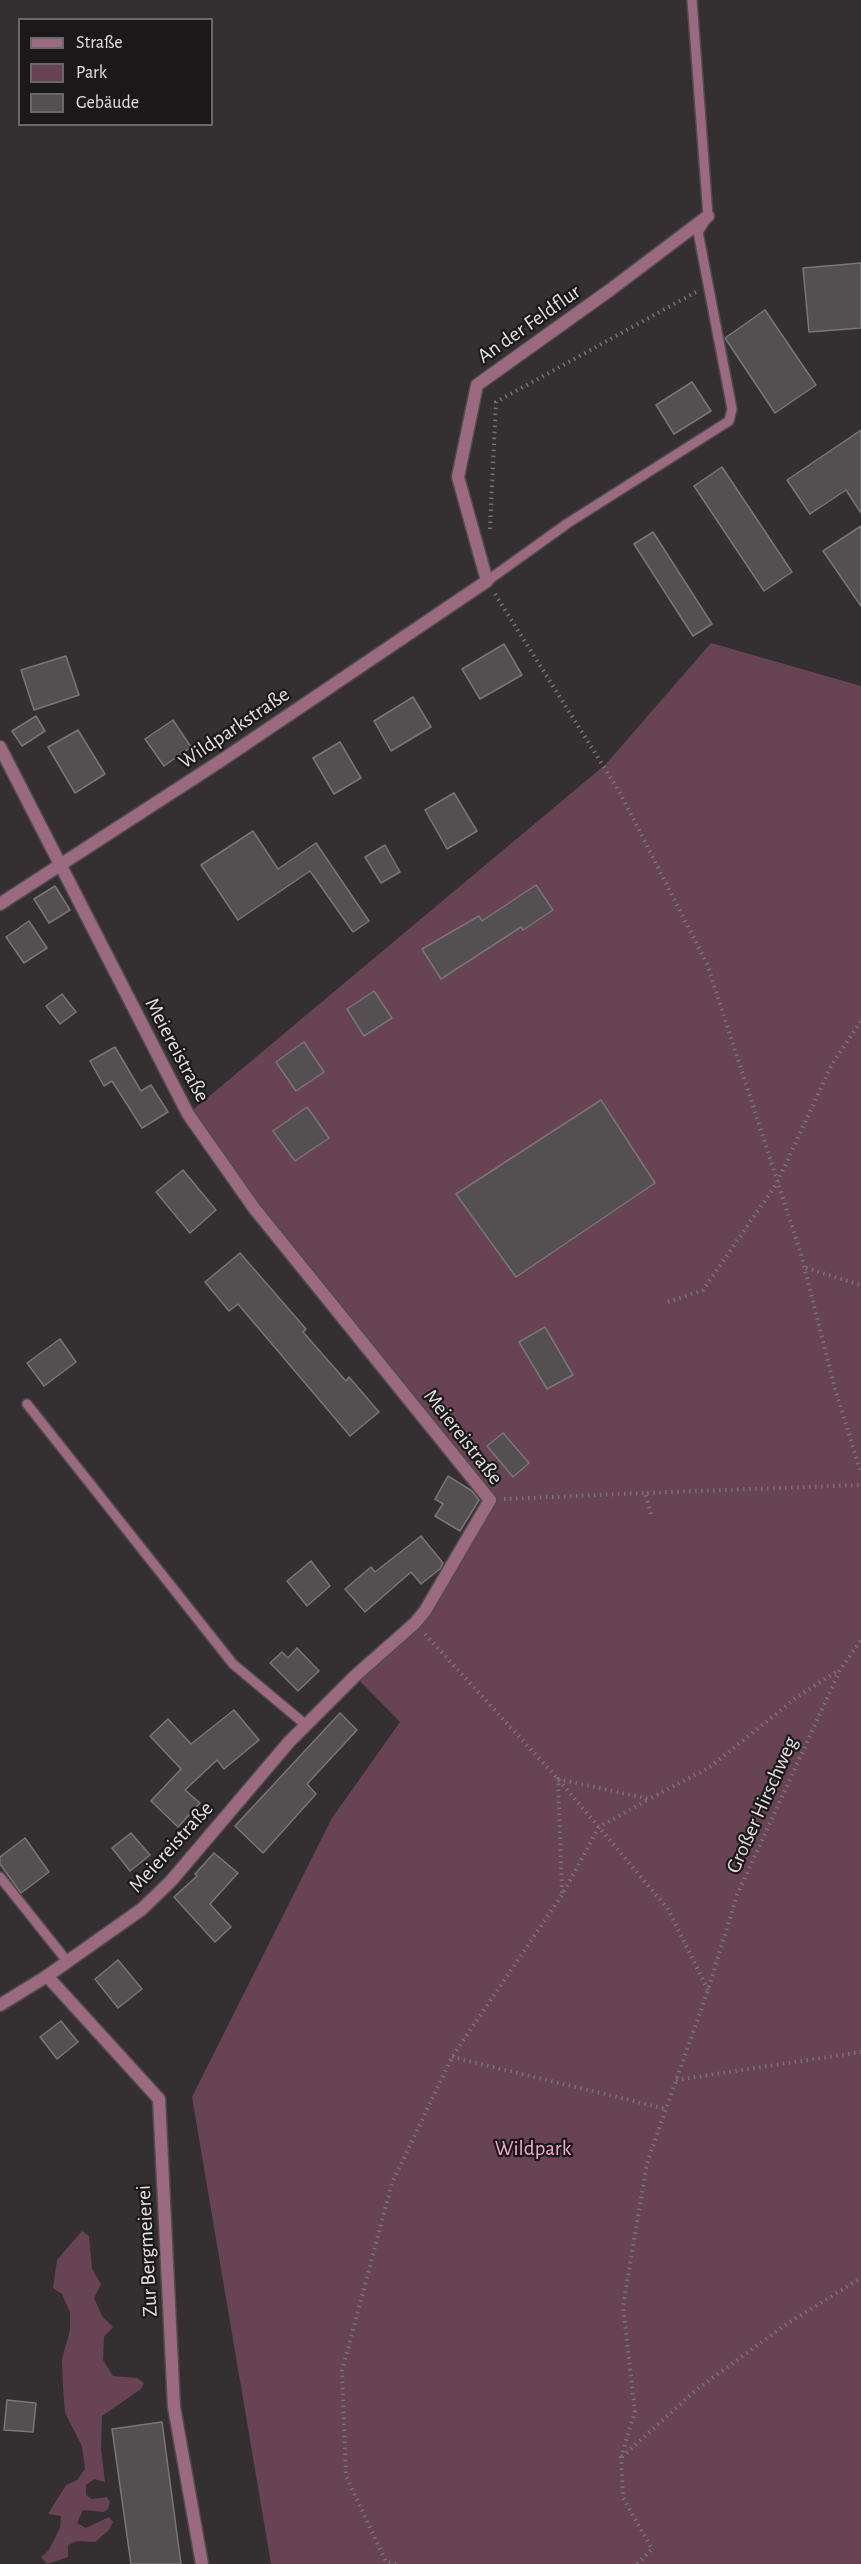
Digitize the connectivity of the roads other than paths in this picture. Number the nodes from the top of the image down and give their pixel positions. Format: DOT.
graph roads {
  1 [pos="692,0"];
  2 [pos="708,216"];
  3 [pos="487,581"];
  4 [pos="0,747"];
  5 [pos="59,864"];
  6 [pos="0,904"];
  7 [pos="27,1404"];
  8 [pos="306,1725"];
  9 [pos="0,1877"];
  10 [pos="67,1961"];
  11 [pos="47,1976"];
  12 [pos="0,2006"];
  13 [pos="202,2564"];
  1 -- 2 [label="lane"];
  2 -- 3 [label="street, An der Feldflur"];
  2 -- 3 [label="lane"];
  3 -- 5 [label="street, Wildparkstraße"];
  4 -- 5 [label="street, Meiereistraße"];
  5 -- 6 [label="street, Wildparkstraße"];
  5 -- 8 [label="street, Meiereistraße"];
  7 -- 8 [label="lane"];
  8 -- 10 [label="street, Meiereistraße"];
  9 -- 10 [label="lane"];
  10 -- 11 [label="street, Meiereistraße"];
  11 -- 12 [label="street, Meiereistraße"];
  11 -- 13 [label="street, Zur Bergmeierei"];
}
